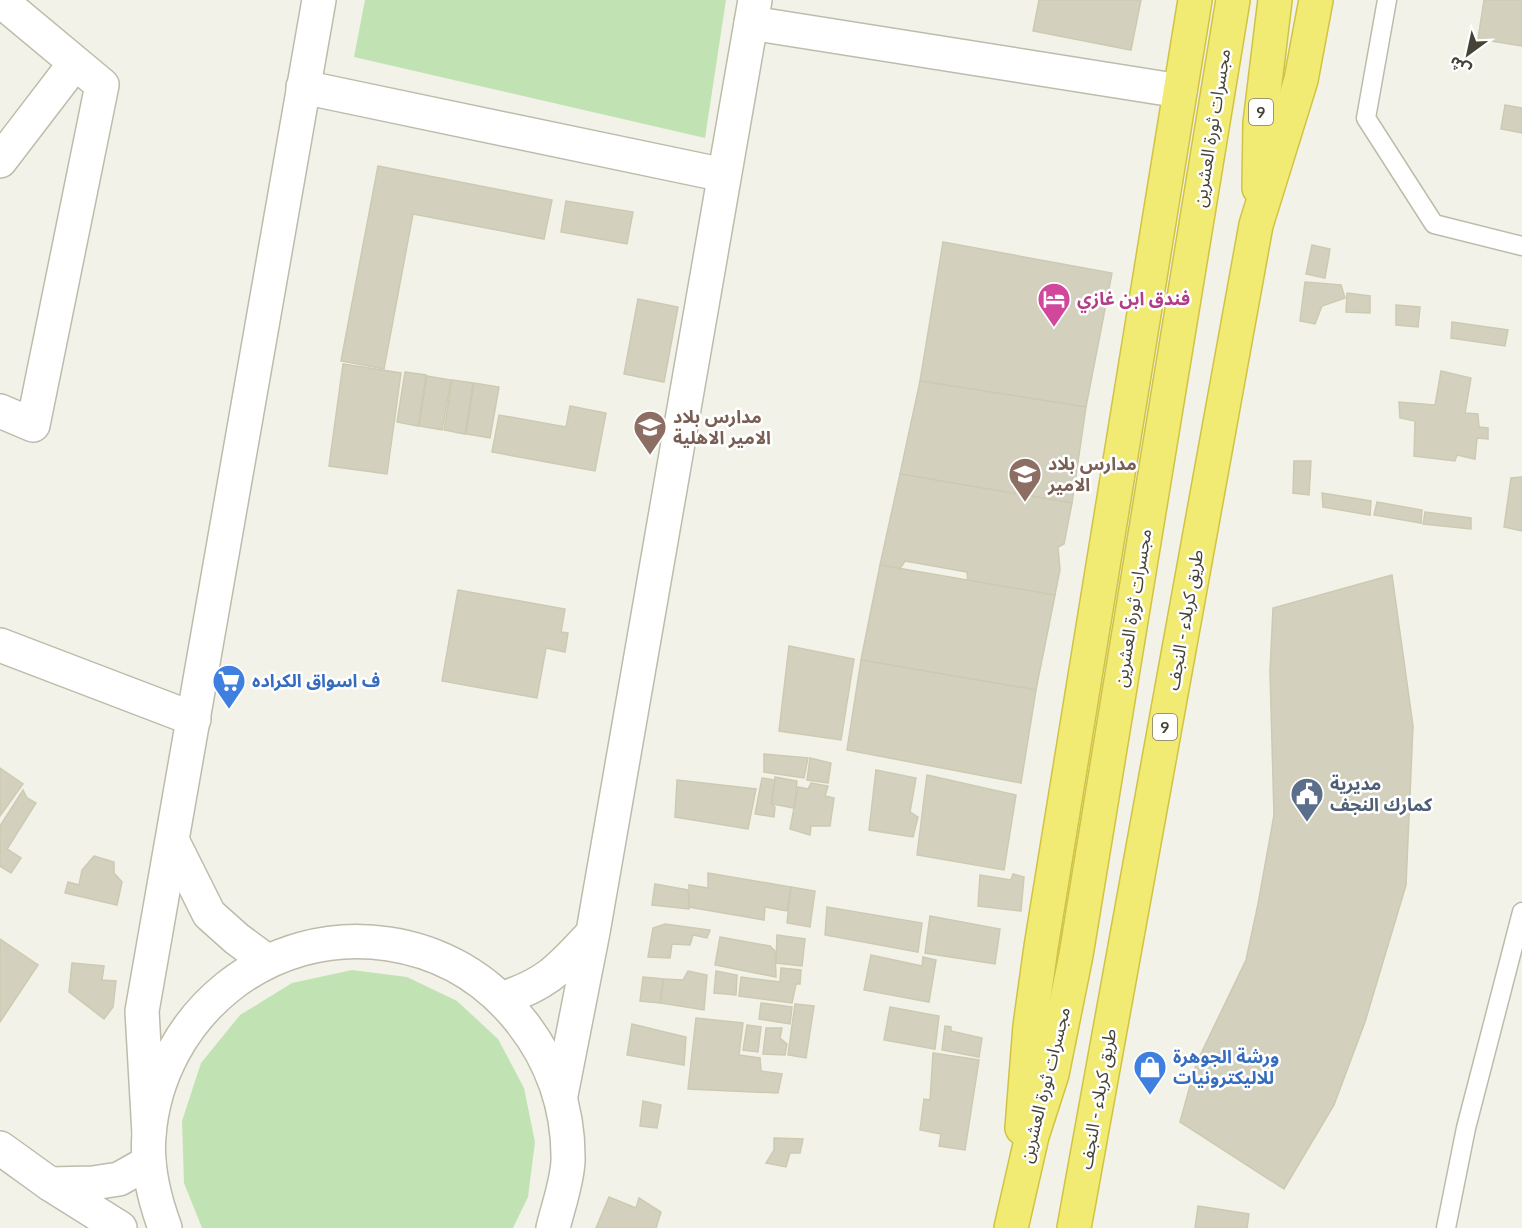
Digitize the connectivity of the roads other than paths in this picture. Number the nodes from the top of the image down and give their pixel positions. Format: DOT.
graph roads {
  1 [pos="0,0"];
  2 [pos="319,0"];
  3 [pos="1195,0"];
  4 [pos="1233,0"];
  5 [pos="1275,0"];
  6 [pos="1316,0"];
  7 [pos="1387,0"];
  8 [pos="753,12"];
  9 [pos="75,63"];
  10 [pos="303,87"];
  11 [pos="1180,91"];
  12 [pos="0,162"];
  13 [pos="724,175"];
  14 [pos="1256,225"];
  15 [pos="1522,246"];
  16 [pos="0,411"];
  17 [pos="0,645"];
  18 [pos="194,719"];
  19 [pos="173,842"];
  20 [pos="1522,912"];
  21 [pos="593,932"];
  22 [pos="267,961"];
  23 [pos="503,998"];
  24 [pos="561,1095"];
  25 [pos="0,1148"];
  26 [pos="149,1148"];
  27 [pos="50,1184"];
  28 [pos="1012,1220"];
  29 [pos="120,1228"];
  30 [pos="165,1228"];
  31 [pos="553,1228"];
  32 [pos="1074,1228"];
  33 [pos="1446,1228"];
  1 -- 9 [label="street"];
  2 -- 10 [label="street"];
  3 -- 11 [label="highway"];
  4 -- 28 [label="highway, مجسرات ثورة العشرين"];
  5 -- 14 [label="highway, 9"];
  6 -- 14 [label="highway"];
  7 -- 15 [label="lane"];
  8 -- 11 [label="street"];
  8 -- 13 [label="street"];
  9 -- 12 [label="street"];
  9 -- 16 [label="street"];
  10 -- 13 [label="street"];
  10 -- 18 [label="street"];
  11 -- 28 [label="highway"];
  13 -- 21 [label="street"];
  14 -- 32 [label="highway, طريق کربلاء - النجف / 9"];
  17 -- 18 [label="street"];
  18 -- 19 [label="street"];
  19 -- 22 [label="street"];
  19 -- 26 [label="street"];
  20 -- 33 [label="lane"];
  21 -- 23 [label="street"];
  21 -- 24 [label="street"];
  22 -- 23 [label="street"];
  22 -- 26 [label="street"];
  23 -- 24 [label="street"];
  24 -- 31 [label="street"];
  25 -- 27 [label="street"];
  26 -- 27 [label="street"];
  26 -- 30 [label="street"];
  27 -- 29 [label="street"];
}
